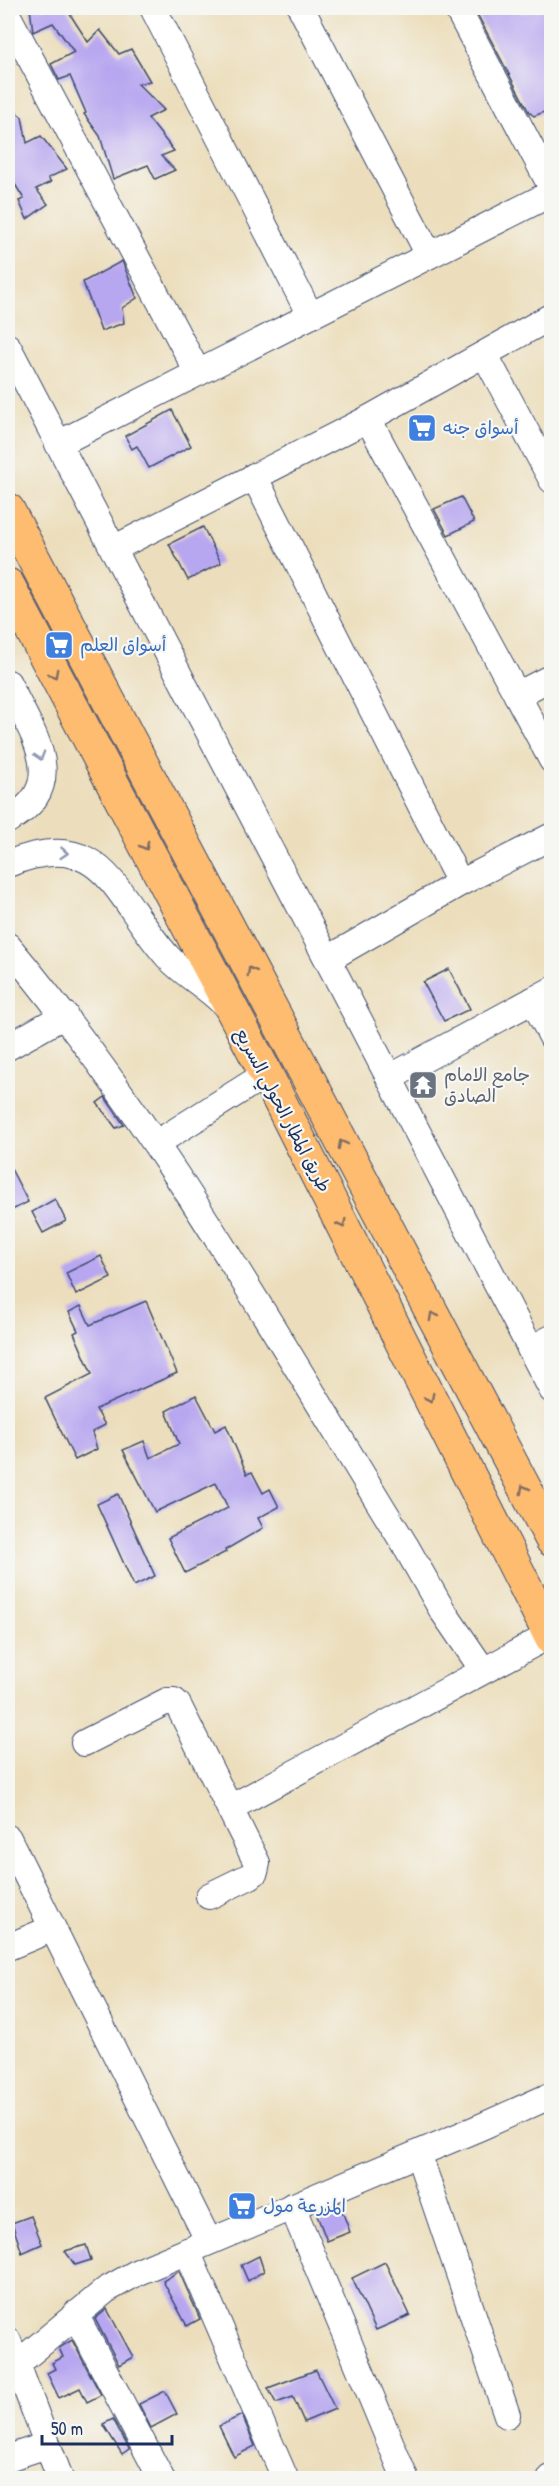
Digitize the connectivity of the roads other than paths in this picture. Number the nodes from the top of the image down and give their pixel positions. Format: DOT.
graph roads {
  1 [pos="153,8"];
  2 [pos="301,8"];
  3 [pos="457,8"];
  4 [pos="8,16"];
  5 [pos="552,190"];
  6 [pos="428,253"];
  7 [pos="310,315"];
  8 [pos="552,316"];
  9 [pos="8,347"];
  10 [pos="484,355"];
  11 [pos="198,373"];
  12 [pos="368,419"];
  13 [pos="58,444"];
  14 [pos="254,476"];
  15 [pos="552,480"];
  16 [pos="8,510"];
  17 [pos="113,549"];
  18 [pos="8,585"];
  19 [pos="552,676"];
  20 [pos="8,683"];
  21 [pos="518,695"];
  22 [pos="552,760"];
  23 [pos="8,820"];
  24 [pos="552,836"];
  25 [pos="8,864"];
  26 [pos="460,883"];
  27 [pos="8,946"];
  28 [pos="328,959"];
  29 [pos="542,995"];
  30 [pos="65,1015"];
  31 [pos="237,1023"];
  32 [pos="552,1037"];
  33 [pos="8,1047"];
  34 [pos="266,1074"];
  35 [pos="388,1078"];
  36 [pos="157,1143"];
  37 [pos="541,1344"];
  38 [pos="552,1390"];
  39 [pos="552,1540"];
  40 [pos="551,1637"];
  41 [pos="483,1670"];
  42 [pos="84,1743"];
  43 [pos="230,1808"];
  44 [pos="8,1838"];
  45 [pos="209,1896"];
  46 [pos="51,1929"];
  47 [pos="8,1947"];
  48 [pos="552,2095"];
  49 [pos="418,2153"];
  50 [pos="292,2206"];
  51 [pos="198,2246"];
  52 [pos="75,2314"];
  53 [pos="8,2341"];
  54 [pos="17,2364"];
  55 [pos="507,2415"];
  56 [pos="47,2445"];
  57 [pos="8,2458"];
  58 [pos="60,2478"];
  59 [pos="161,2478"];
  60 [pos="285,2478"];
  61 [pos="405,2478"];
  1 -- 7 [label="street"];
  2 -- 6 [label="street"];
  3 -- 5 [label="street"];
  4 -- 11 [label="street"];
  5 -- 6 [label="street"];
  6 -- 7 [label="street"];
  7 -- 11 [label="street"];
  8 -- 10 [label="street"];
  9 -- 13 [label="street"];
  10 -- 12 [label="street"];
  10 -- 15 [label="street"];
  11 -- 13 [label="street"];
  12 -- 14 [label="street"];
  12 -- 21 [label="street"];
  13 -- 17 [label="street"];
  14 -- 17 [label="street"];
  14 -- 26 [label="street"];
  39 -- 16 [label="highway, طريق المطار الحولي السريع, one-way"];
  17 -- 28 [label="street"];
  18 -- 31 [label="highway, طريق المطار الحولي السريع, one-way"];
  19 -- 21 [label="street"];
  20 -- 23 [label="street, one-way"];
  21 -- 22 [label="street"];
  24 -- 26 [label="street"];
  25 -- 31 [label="street, one-way"];
  26 -- 28 [label="street"];
  27 -- 30 [label="street"];
  28 -- 35 [label="street"];
  29 -- 32 [label="street"];
  29 -- 35 [label="street"];
  30 -- 33 [label="street"];
  30 -- 36 [label="street"];
  31 -- 34 [label="highway, طريق المطار الحولي السريع"];
  34 -- 36 [label="street"];
  34 -- 40 [label="highway, طريق المطار الحولي السريع, one-way"];
  35 -- 37 [label="street"];
  36 -- 41 [label="street"];
  37 -- 38 [label="street"];
  40 -- 41 [label="street"];
  41 -- 43 [label="street"];
  42 -- 43 [label="street"];
  43 -- 45 [label="street"];
  44 -- 46 [label="street"];
  46 -- 47 [label="street"];
  46 -- 51 [label="street"];
  48 -- 49 [label="street"];
  49 -- 50 [label="street"];
  49 -- 55 [label="street"];
  50 -- 51 [label="street"];
  50 -- 61 [label="street"];
  51 -- 52 [label="street"];
  51 -- 60 [label="street"];
  52 -- 54 [label="street"];
  52 -- 59 [label="street"];
  53 -- 54 [label="street"];
  54 -- 56 [label="street"];
  56 -- 57 [label="street"];
  56 -- 58 [label="street"];
}
